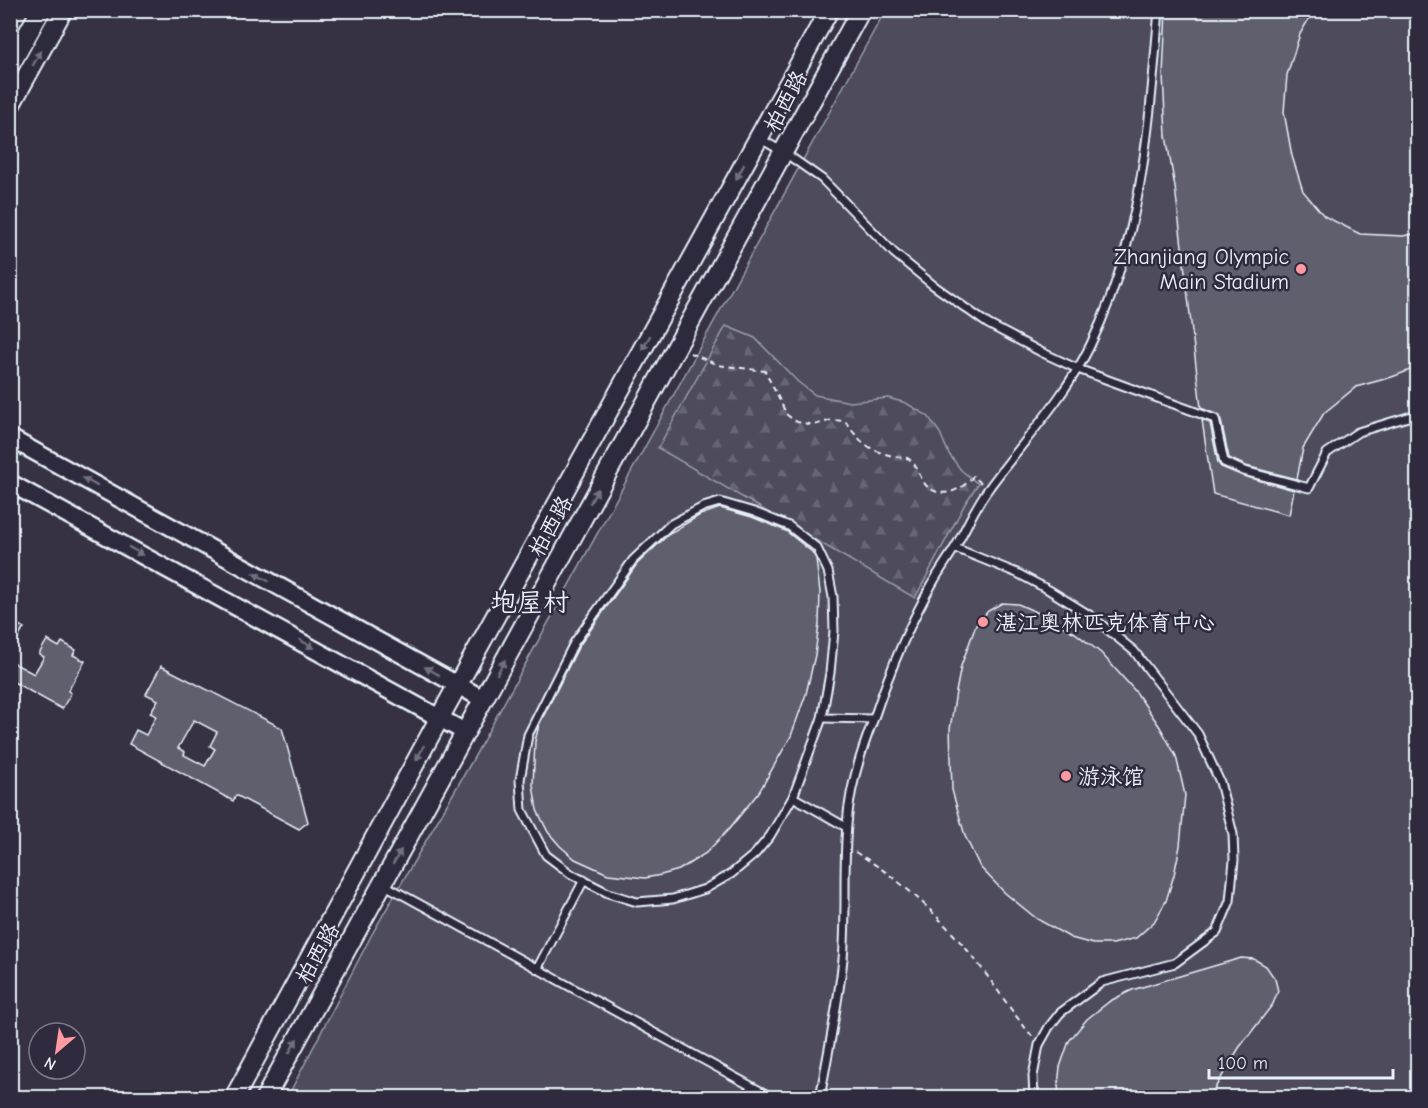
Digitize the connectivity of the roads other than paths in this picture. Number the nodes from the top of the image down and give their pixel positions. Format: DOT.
graph roads {
  1 [pos="41,10"];
  2 [pos="63,10"];
  3 [pos="829,10"];
  4 [pos="861,10"];
  5 [pos="1159,10"];
  6 [pos="10,65"];
  7 [pos="10,106"];
  8 [pos="759,138"];
  9 [pos="785,153"];
  10 [pos="1078,369"];
  11 [pos="1418,414"];
  12 [pos="10,438"];
  13 [pos="10,483"];
  14 [pos="955,548"];
  15 [pos="457,685"];
  16 [pos="483,699"];
  17 [pos="440,717"];
  18 [pos="822,718"];
  19 [pos="873,719"];
  20 [pos="465,732"];
  21 [pos="793,797"];
  22 [pos="846,827"];
  23 [pos="584,880"];
  24 [pos="382,884"];
  25 [pos="537,969"];
  26 [pos="234,1098"];
  27 [pos="265,1098"];
  28 [pos="773,1098"];
  29 [pos="820,1098"];
  30 [pos="1034,1098"];
  1 -- 6 [label="main road"];
  7 -- 2 [label="main road, one-way"];
  3 -- 8 [label="main road, 柏西路"];
  4 -- 9 [label="main road, 柏西路"];
  5 -- 10 [label="lane"];
  8 -- 9 [label="lane"];
  8 -- 15 [label="main road, 柏西路, one-way"];
  9 -- 10 [label="lane"];
  16 -- 9 [label="main road, 柏西路, one-way"];
  10 -- 11 [label="lane"];
  10 -- 14 [label="lane"];
  15 -- 12 [label="street, one-way"];
  13 -- 17 [label="street, one-way"];
  14 -- 19 [label="lane"];
  14 -- 30 [label="lane"];
  15 -- 16 [label="street"];
  15 -- 17 [label="main road, 柏西路"];
  16 -- 20 [label="main road, 柏西路"];
  17 -- 20 [label="street"];
  17 -- 26 [label="main road, 柏西路, one-way"];
  18 -- 19 [label="lane"];
  18 -- 21 [label="lane"];
  18 -- 23 [label="lane"];
  19 -- 22 [label="lane"];
  24 -- 20 [label="main road, 柏西路, one-way"];
  21 -- 22 [label="lane"];
  21 -- 23 [label="lane"];
  22 -- 29 [label="lane"];
  23 -- 25 [label="lane"];
  24 -- 25 [label="lane"];
  27 -- 24 [label="main road, 柏西路, one-way"];
  25 -- 28 [label="lane"];
}
